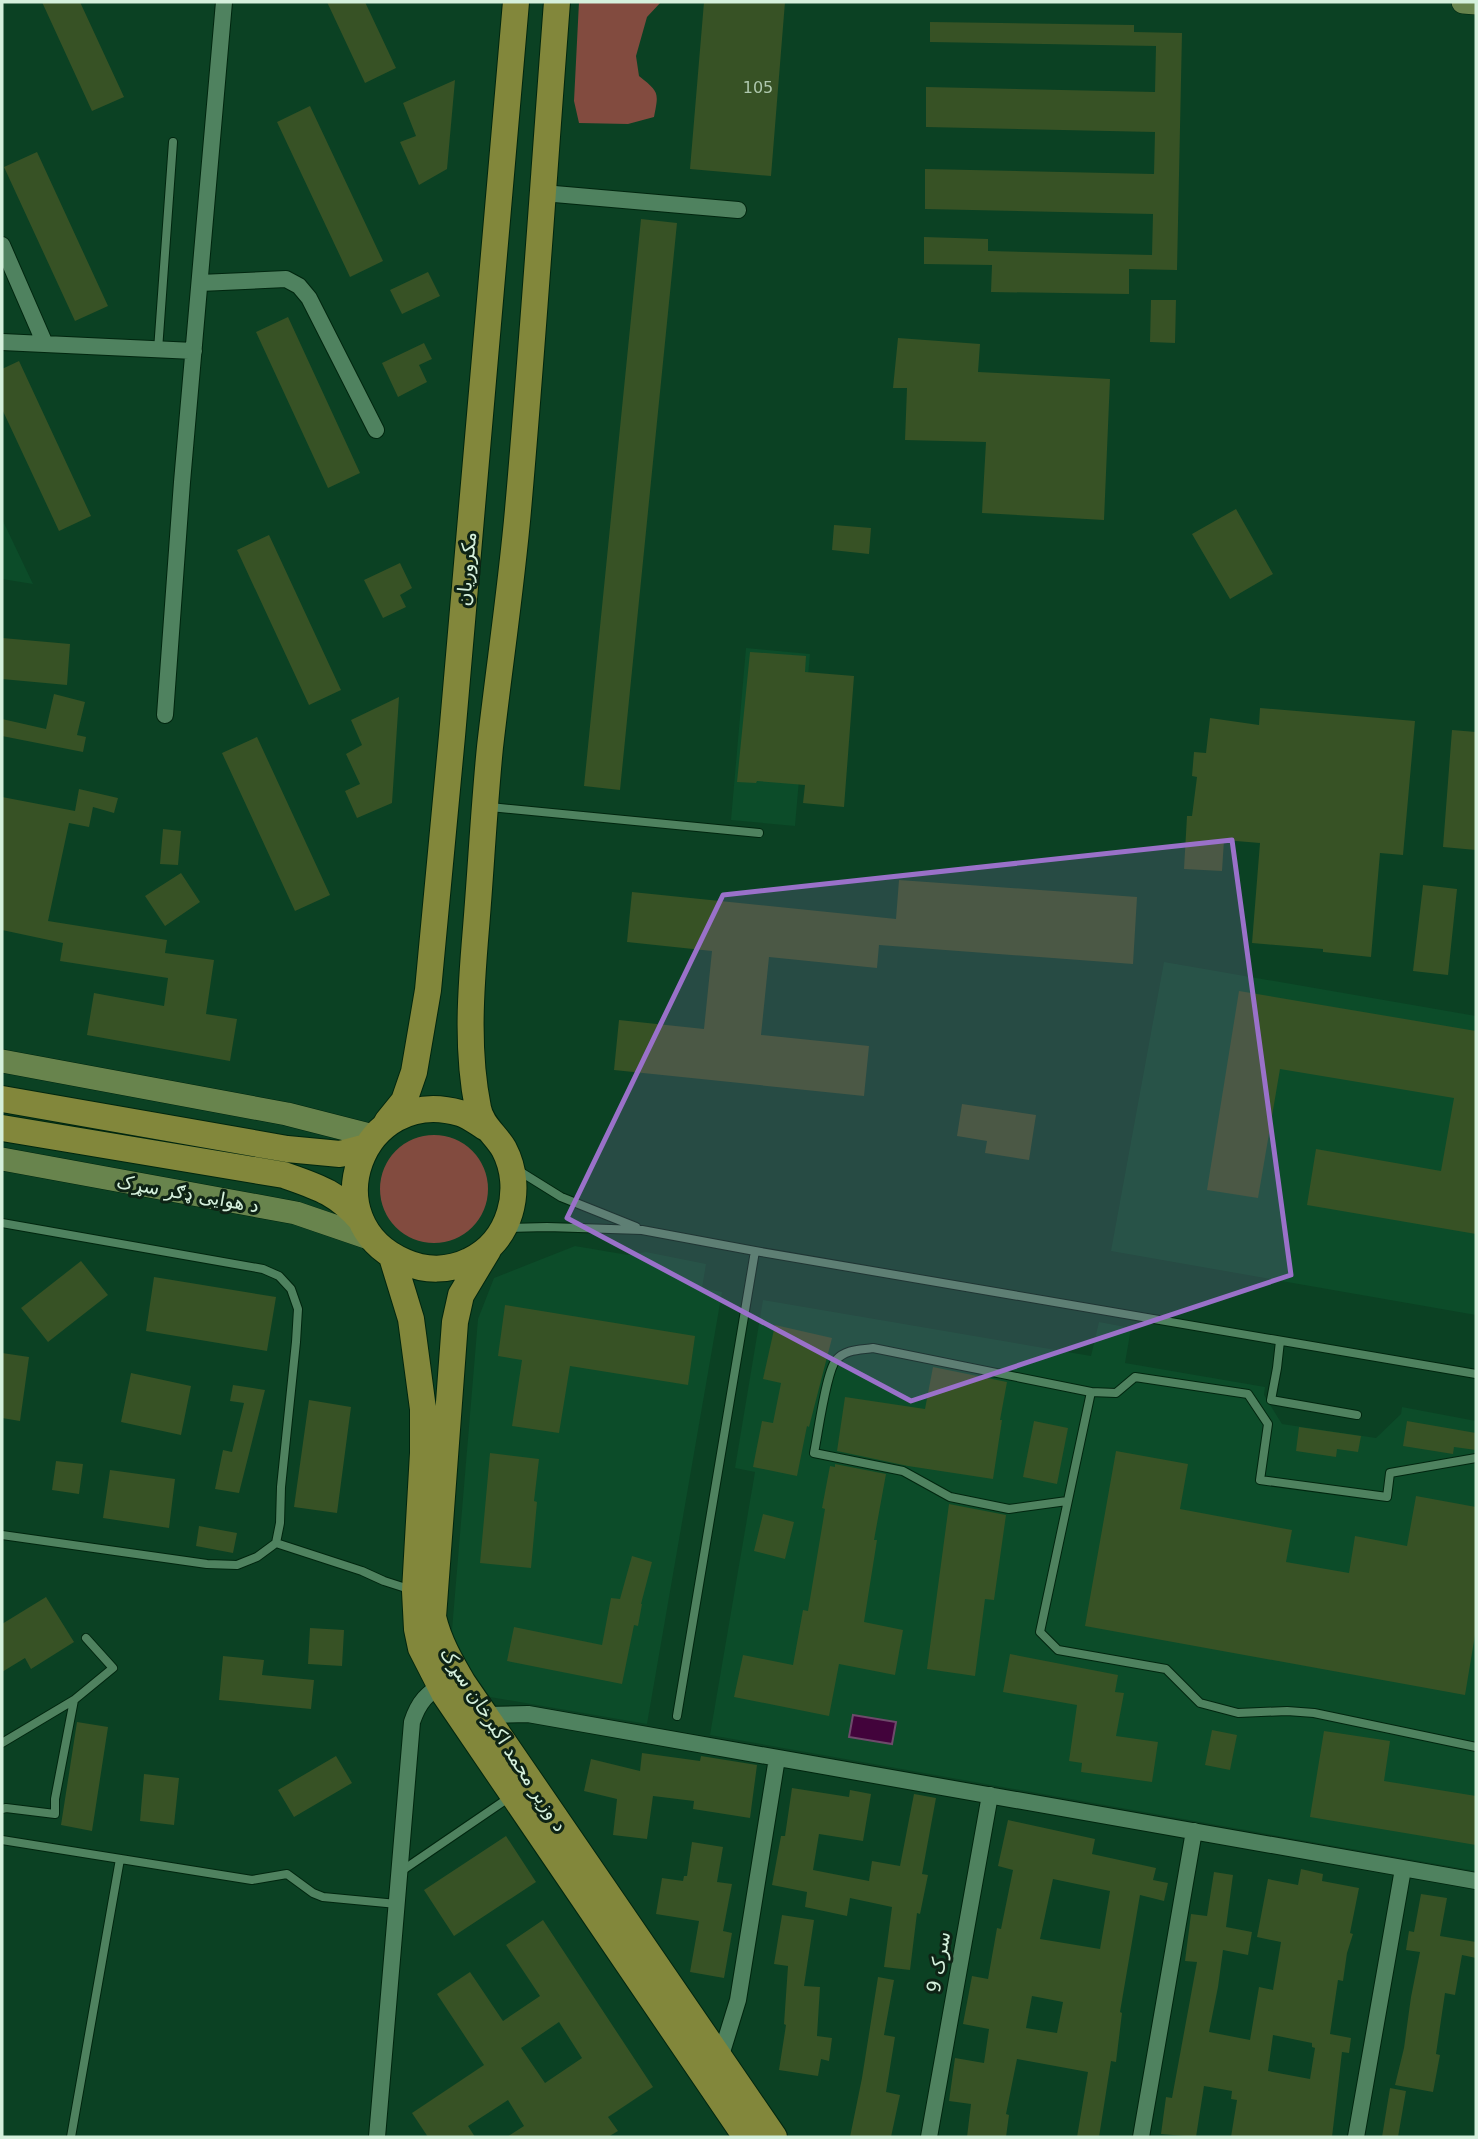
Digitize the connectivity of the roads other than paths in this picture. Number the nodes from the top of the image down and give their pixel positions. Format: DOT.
graph roads {
  1 [pos="224,2"];
  2 [pos="516,2"];
  3 [pos="557,2"];
  4 [pos="1463,2"];
  5 [pos="1476,4"];
  6 [pos="173,142"];
  7 [pos="542,194"];
  8 [pos="738,210"];
  9 [pos="2,246"];
  10 [pos="200,283"];
  11 [pos="2,342"];
  12 [pos="45,344"];
  13 [pos="158,350"];
  14 [pos="194,351"];
  15 [pos="376,430"];
  16 [pos="165,715"];
  17 [pos="485,807"];
  18 [pos="759,833"];
  19 [pos="2,1061"];
  20 [pos="2,1099"];
  21 [pos="2,1128"];
  22 [pos="488,1129"];
  23 [pos="374,1136"];
  24 [pos="2,1159"];
  25 [pos="511,1166"];
  26 [pos="2,1223"];
  27 [pos="366,1229"];
  28 [pos="642,1230"];
  29 [pos="498,1237"];
  30 [pos="755,1251"];
  31 [pos="392,1257"];
  32 [pos="1280,1340"];
  33 [pos="1476,1374"];
  34 [pos="1091,1392"];
  35 [pos="1357,1415"];
  36 [pos="1476,1458"];
  37 [pos="1067,1501"];
  38 [pos="2,1535"];
  39 [pos="276,1543"];
  40 [pos="415,1591"];
  41 [pos="86,1638"];
  42 [pos="449,1680"];
  43 [pos="74,1700"];
  44 [pos="485,1715"];
  45 [pos="677,1716"];
  46 [pos="2,1743"];
  47 [pos="1476,1747"];
  48 [pos="777,1758"];
  49 [pos="513,1795"];
  50 [pos="990,1795"];
  51 [pos="2,1810"];
  52 [pos="1194,1831"];
  53 [pos="2,1840"];
  54 [pos="120,1859"];
  55 [pos="1403,1869"];
  56 [pos="400,1872"];
  57 [pos="1476,1881"];
  58 [pos="397,1904"];
  59 [pos="712,2068"];
  60 [pos="71,2137"];
  61 [pos="377,2137"];
  62 [pos="746,2137"];
  63 [pos="774,2137"];
  64 [pos="929,2137"];
  65 [pos="1141,2137"];
  66 [pos="1356,2137"];
  1 -- 10 [label="street"];
  2 -- 23 [label="main road, مکروریان"];
  3 -- 7 [label="main road"];
  4 -- 5 [label="main road"];
  6 -- 13 [label="lane"];
  7 -- 8 [label="street"];
  7 -- 17 [label="main road"];
  9 -- 12 [label="street"];
  10 -- 14 [label="street"];
  10 -- 15 [label="street"];
  11 -- 12 [label="street"];
  12 -- 13 [label="street"];
  13 -- 14 [label="street"];
  14 -- 16 [label="street"];
  17 -- 18 [label="lane"];
  17 -- 22 [label="main road"];
  19 -- 23 [label="main road"];
  20 -- 23 [label="main road"];
  21 -- 27 [label="main road"];
  22 -- 23 [label="main road"];
  22 -- 25 [label="main road"];
  23 -- 27 [label="main road"];
  24 -- 27 [label="main road, د هوایی ډګر سړک"];
  25 -- 28 [label="lane"];
  25 -- 29 [label="main road"];
  26 -- 39 [label="lane"];
  27 -- 31 [label="main road"];
  28 -- 29 [label="lane"];
  28 -- 30 [label="lane"];
  29 -- 31 [label="main road"];
  29 -- 42 [label="main road, د وزیر محمد اکبرخان سړک"];
  30 -- 32 [label="lane"];
  30 -- 45 [label="lane"];
  31 -- 40 [label="main road, د وزیر محمد اکبرخان سړک"];
  32 -- 33 [label="lane"];
  32 -- 35 [label="lane"];
  34 -- 36 [label="lane"];
  34 -- 37 [label="lane"];
  34 -- 37 [label="lane"];
  37 -- 47 [label="lane"];
  38 -- 39 [label="lane"];
  39 -- 40 [label="lane"];
  40 -- 42 [label="main road, د وزیر محمد اکبرخان سړک"];
  41 -- 43 [label="lane"];
  42 -- 44 [label="main road, د وزیر محمد اکبرخان سړک"];
  42 -- 49 [label="main road, د وزیر محمد اکبرخان سړک"];
  42 -- 56 [label="street"];
  43 -- 46 [label="lane"];
  43 -- 51 [label="lane"];
  44 -- 48 [label="street"];
  44 -- 59 [label="main road, د وزیر محمد اکبرخان سړک"];
  48 -- 50 [label="street"];
  48 -- 59 [label="street"];
  49 -- 56 [label="lane"];
  49 -- 59 [label="main road, د وزیر محمد اکبرخان سړک"];
  50 -- 52 [label="street"];
  50 -- 64 [label="street, سرک 9"];
  52 -- 55 [label="street"];
  52 -- 65 [label="street"];
  53 -- 54 [label="lane"];
  54 -- 58 [label="lane"];
  54 -- 60 [label="lane"];
  55 -- 57 [label="street"];
  55 -- 66 [label="street"];
  56 -- 58 [label="street"];
  58 -- 61 [label="street"];
  59 -- 62 [label="main road, د وزیر محمد اکبرخان سړک"];
  59 -- 63 [label="main road, د وزیر محمد اکبرخان سړک"];
}
